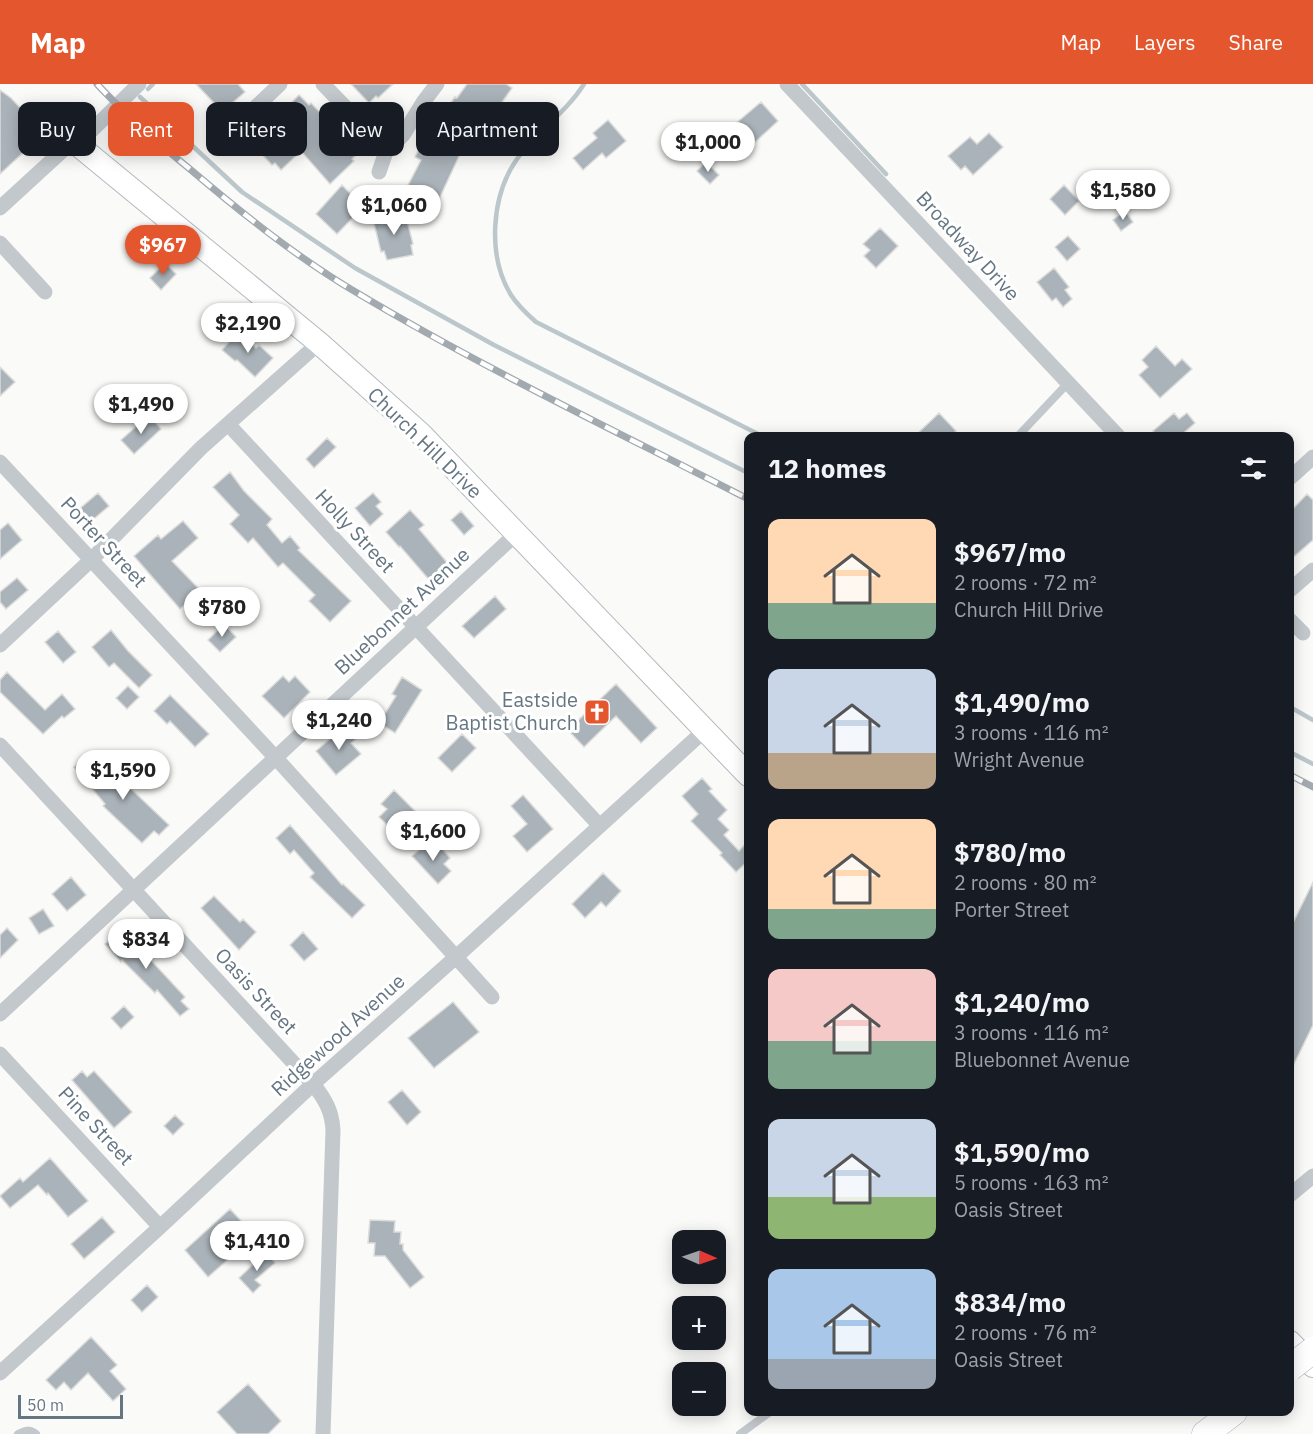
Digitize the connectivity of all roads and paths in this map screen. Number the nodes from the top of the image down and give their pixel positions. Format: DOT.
graph roads {
  1 [pos="128,84"];
  2 [pos="139,84"];
  3 [pos="279,84"];
  4 [pos="323,84"];
  5 [pos="437,84"];
  6 [pos="788,84"];
  7 [pos="261,102"];
  8 [pos="340,102"];
  9 [pos="96,113"];
  10 [pos="96,126"];
  11 [pos="404,133"];
  12 [pos="57,156"];
  13 [pos="91,156"];
  14 [pos="385,156"];
  15 [pos="379,172"];
  16 [pos="0,208"];
  17 [pos="0,243"];
  18 [pos="45,292"];
  19 [pos="319,343"];
  20 [pos="1068,383"];
  21 [pos="228,424"];
  22 [pos="1022,432"];
  23 [pos="1114,432"];
  24 [pos="1313,457"];
  25 [pos="0,462"];
  26 [pos="1294,474"];
  27 [pos="516,534"];
  28 [pos="92,559"];
  29 [pos="1313,570"];
  30 [pos="1294,587"];
  31 [pos="1294,624"];
  32 [pos="417,628"];
  33 [pos="1302,633"];
  34 [pos="0,645"];
  35 [pos="705,730"];
  36 [pos="0,745"];
  37 [pos="275,757"];
  38 [pos="744,771"];
  39 [pos="599,825"];
  40 [pos="133,889"];
  41 [pos="456,957"];
  42 [pos="492,998"];
  43 [pos="0,1014"];
  44 [pos="0,1054"];
  45 [pos="313,1084"];
  46 [pos="1313,1176"];
  47 [pos="1294,1192"];
  48 [pos="160,1227"];
  49 [pos="1294,1346"];
  50 [pos="1313,1350"];
  51 [pos="1294,1365"];
  52 [pos="1313,1366"];
  53 [pos="1,1369"];
  54 [pos="765,1416"];
  55 [pos="1229,1416"];
  56 [pos="18,1434"];
  57 [pos="36,1434"];
  58 [pos="323,1434"];
  59 [pos="740,1434"];
  60 [pos="1205,1434"];
  1 -- 9 [label="street"];
  2 -- 10 [label="street"];
  3 -- 7 [label="street"];
  4 -- 8 [label="street"];
  5 -- 11 [label="street"];
  6 -- 20 [label="street, Broadway Drive"];
  12 -- 16 [label="street"];
  13 -- 19 [label="street, Church Hill Drive"];
  14 -- 15 [label="street"];
  17 -- 18 [label="street"];
  19 -- 21 [label="street"];
  19 -- 27 [label="street, Church Hill Drive"];
  20 -- 22 [label="lane"];
  20 -- 23 [label="street, Broadway Drive"];
  21 -- 28 [label="street"];
  21 -- 32 [label="street, Holly Street"];
  24 -- 26 [label="street"];
  25 -- 28 [label="street, Porter Street"];
  27 -- 32 [label="street, Bluebonnet Avenue"];
  27 -- 35 [label="street, Church Hill Drive"];
  28 -- 34 [label="street"];
  28 -- 37 [label="street, Porter Street"];
  29 -- 30 [label="street"];
  31 -- 33 [label="street"];
  32 -- 37 [label="street, Bluebonnet Avenue"];
  32 -- 39 [label="street, Holly Street"];
  35 -- 38 [label="street, Church Hill Drive"];
  35 -- 39 [label="street, Ridgewood Avenue"];
  36 -- 40 [label="street, Oasis Street"];
  37 -- 40 [label="street, Bluebonnet Avenue"];
  37 -- 41 [label="street, Porter Street"];
  39 -- 41 [label="street, Ridgewood Avenue"];
  40 -- 43 [label="street, Bluebonnet Avenue"];
  40 -- 45 [label="street, Oasis Street"];
  41 -- 42 [label="street, Porter Street"];
  41 -- 45 [label="street, Ridgewood Avenue"];
  44 -- 48 [label="street, Pine Street"];
  45 -- 48 [label="street, Ridgewood Avenue"];
  45 -- 58 [label="street, Oasis Street"];
  46 -- 47 [label="street"];
  48 -- 53 [label="street, Ridgewood Avenue"];
  49 -- 52 [label="street"];
  50 -- 51 [label="main road, bridge"];
  54 -- 59 [label="lane"];
  55 -- 60 [label="main road"];
  56 -- 57 [label="lane"];
}
